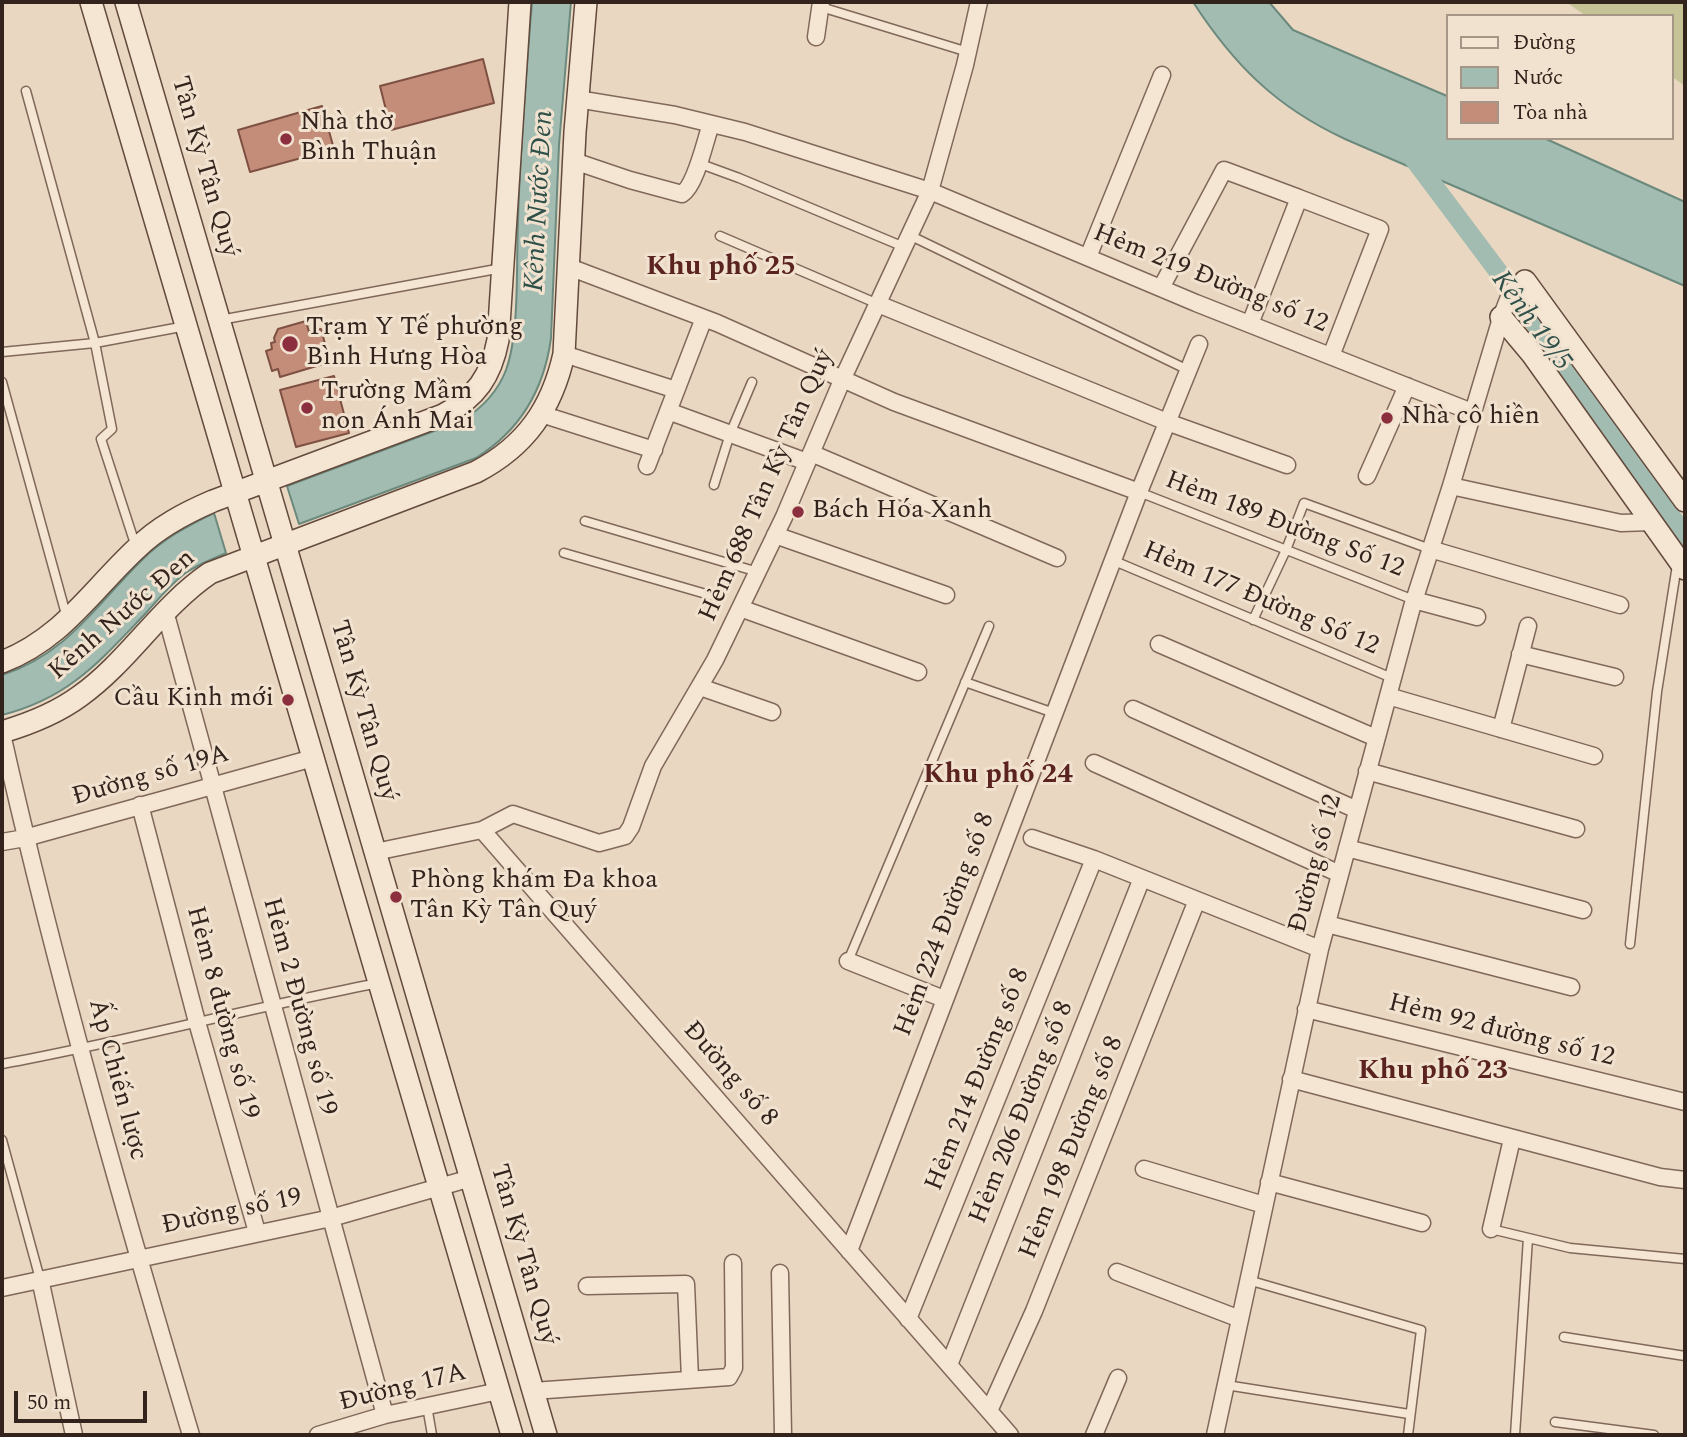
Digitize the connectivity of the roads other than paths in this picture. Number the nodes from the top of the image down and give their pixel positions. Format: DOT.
graph roads {
  1 [pos="91,2"];
  2 [pos="126,2"];
  3 [pos="520,2"];
  4 [pos="586,2"];
  5 [pos="979,2"];
  6 [pos="821,4"];
  7 [pos="816,37"];
  8 [pos="968,52"];
  9 [pos="1162,75"];
  10 [pos="26,91"];
  11 [pos="577,99"];
  12 [pos="711,124"];
  13 [pos="574,161"];
  14 [pos="698,163"];
  15 [pos="930,191"];
  16 [pos="1299,198"];
  17 [pos="720,236"];
  18 [pos="907,241"];
  19 [pos="1088,257"];
  20 [pos="569,267"];
  21 [pos="502,268"];
  22 [pos="1525,281"];
  23 [pos="1161,288"];
  24 [pos="877,304"];
  25 [pos="1501,316"];
  26 [pos="704,318"];
  27 [pos="219,320"];
  28 [pos="1250,324"];
  29 [pos="186,326"];
  30 [pos="95,344"];
  31 [pos="1199,344"];
  32 [pos="2,352"];
  33 [pos="564,354"];
  34 [pos="1331,356"];
  35 [pos="1188,370"];
  36 [pos="843,378"];
  37 [pos="2,382"];
  38 [pos="752,382"];
  39 [pos="1407,386"];
  40 [pos="677,390"];
  41 [pos="668,411"];
  42 [pos="1472,412"];
  43 [pos="541,414"];
  44 [pos="1167,422"];
  45 [pos="730,434"];
  46 [pos="654,450"];
  47 [pos="809,457"];
  48 [pos="1287,465"];
  49 [pos="647,466"];
  50 [pos="1367,476"];
  51 [pos="266,482"];
  52 [pos="714,485"];
  53 [pos="1451,486"];
  54 [pos="1139,492"];
  55 [pos="235,493"];
  56 [pos="1685,501"];
  57 [pos="585,521"];
  58 [pos="1652,523"];
  59 [pos="775,535"];
  60 [pos="284,544"];
  61 [pos="136,548"];
  62 [pos="1286,550"];
  63 [pos="1430,550"];
  64 [pos="564,553"];
  65 [pos="254,556"];
  66 [pos="1057,558"];
  67 [pos="1112,560"];
  68 [pos="732,564"];
  69 [pos="1682,564"];
  70 [pos="758,572"];
  71 [pos="946,595"];
  72 [pos="1414,600"];
  73 [pos="1620,604"];
  74 [pos="740,608"];
  75 [pos="165,611"];
  76 [pos="1478,617"];
  77 [pos="68,620"];
  78 [pos="1253,620"];
  79 [pos="989,626"];
  80 [pos="1528,626"];
  81 [pos="1158,643"];
  82 [pos="1520,654"];
  83 [pos="2,662"];
  84 [pos="918,672"];
  85 [pos="1615,677"];
  86 [pos="1392,678"];
  87 [pos="965,682"];
  88 [pos="700,687"];
  89 [pos="1388,696"];
  90 [pos="1133,709"];
  91 [pos="772,712"];
  92 [pos="1054,713"];
  93 [pos="1501,729"];
  94 [pos="2,733"];
  95 [pos="1376,738"];
  96 [pos="1594,756"];
  97 [pos="313,758"];
  98 [pos="1094,763"];
  99 [pos="1367,771"];
  100 [pos="212,785"];
  101 [pos="140,805"];
  102 [pos="1357,810"];
  103 [pos="1576,829"];
  104 [pos="482,830"];
  105 [pos="25,838"];
  106 [pos="1032,838"];
  107 [pos="2,842"];
  108 [pos="1347,848"];
  109 [pos="375,852"];
  110 [pos="1094,859"];
  111 [pos="1340,874"];
  112 [pos="1142,878"];
  113 [pos="1197,900"];
  114 [pos="1583,910"];
  115 [pos="1326,924"];
  116 [pos="1630,944"];
  117 [pos="1320,949"];
  118 [pos="848,961"];
  119 [pos="379,983"];
  120 [pos="1571,987"];
  121 [pos="944,999"];
  122 [pos="272,1004"];
  123 [pos="1306,1009"];
  124 [pos="197,1022"];
  125 [pos="82,1049"];
  126 [pos="2,1064"];
  127 [pos="1291,1079"];
  128 [pos="1685,1102"];
  129 [pos="1512,1139"];
  130 [pos="2,1140"];
  131 [pos="1144,1169"];
  132 [pos="471,1178"];
  133 [pos="1685,1180"];
  134 [pos="1269,1182"];
  135 [pos="439,1188"];
  136 [pos="1264,1205"];
  137 [pos="331,1218"];
  138 [pos="1422,1223"];
  139 [pos="1491,1229"];
  140 [pos="257,1232"];
  141 [pos="1528,1238"];
  142 [pos="849,1251"];
  143 [pos="138,1257"];
  144 [pos="1685,1259"];
  145 [pos="733,1262"];
  146 [pos="1117,1272"];
  147 [pos="780,1273"];
  148 [pos="40,1279"];
  149 [pos="1248,1280"];
  150 [pos="587,1286"];
  151 [pos="2,1288"];
  152 [pos="908,1319"];
  153 [pos="1240,1319"];
  154 [pos="1564,1337"];
  155 [pos="1685,1356"];
  156 [pos="948,1365"];
  157 [pos="1118,1378"];
  158 [pos="690,1380"];
  159 [pos="1226,1385"];
  160 [pos="499,1391"];
  161 [pos="533,1391"];
  162 [pos="427,1406"];
  163 [pos="989,1411"];
  164 [pos="1409,1414"];
  165 [pos="385,1415"];
  166 [pos="1555,1422"];
  167 [pos="74,1435"];
  168 [pos="191,1435"];
  169 [pos="318,1435"];
  170 [pos="432,1435"];
  171 [pos="512,1435"];
  172 [pos="546,1435"];
  173 [pos="783,1435"];
  174 [pos="1010,1435"];
  175 [pos="1094,1435"];
  176 [pos="1214,1435"];
  177 [pos="1408,1435"];
  178 [pos="1515,1435"];
  179 [pos="1654,1435"];
  1 -- 29 [label="main road"];
  2 -- 27 [label="main road, Tân Kỳ Tân Quý"];
  3 -- 21 [label="main road, Kênh Nước Đen"];
  4 -- 11 [label="main road, Kênh Nước Đen"];
  5 -- 8 [label="street, Hẻm 688 Tân Kỳ Tân Quý"];
  6 -- 7 [label="street"];
  6 -- 8 [label="lane"];
  8 -- 15 [label="street, Hẻm 688 Tân Kỳ Tân Quý"];
  9 -- 19 [label="street"];
  10 -- 30 [label="lane"];
  11 -- 12 [label="street, Hẻm 219 Đường số 12"];
  11 -- 13 [label="main road, Kênh Nước Đen"];
  12 -- 14 [label="street"];
  12 -- 15 [label="street, Hẻm 219 Đường số 12"];
  13 -- 14 [label="street"];
  13 -- 20 [label="main road, Kênh Nước Đen"];
  14 -- 18 [label="lane"];
  15 -- 18 [label="street, Hẻm 688 Tân Kỳ Tân Quý"];
  15 -- 19 [label="street, Hẻm 219 Đường số 12"];
  16 -- 23 [label="street"];
  16 -- 28 [label="street"];
  16 -- 34 [label="street"];
  17 -- 24 [label="lane"];
  18 -- 24 [label="street, Hẻm 688 Tân Kỳ Tân Quý"];
  18 -- 35 [label="lane"];
  19 -- 23 [label="street, Hẻm 219 Đường số 12"];
  20 -- 26 [label="street"];
  20 -- 33 [label="main road, Kênh Nước Đen"];
  21 -- 27 [label="lane"];
  21 -- 51 [label="main road, Kênh Nước Đen"];
  22 -- 25 [label="street, Đường số 12"];
  22 -- 56 [label="main road"];
  23 -- 28 [label="street, Hẻm 219 Đường số 12"];
  24 -- 36 [label="street, Hẻm 688 Tân Kỳ Tân Quý"];
  24 -- 44 [label="street"];
  25 -- 42 [label="street, Đường số 12"];
  25 -- 58 [label="main road"];
  26 -- 36 [label="street"];
  26 -- 40 [label="street"];
  27 -- 51 [label="main road, Tân Kỳ Tân Quý"];
  28 -- 34 [label="street, Hẻm 219 Đường số 12"];
  29 -- 30 [label="lane"];
  29 -- 55 [label="main road"];
  30 -- 32 [label="lane"];
  30 -- 61 [label="lane"];
  31 -- 35 [label="street, Hẻm 224 Đường số 8"];
  33 -- 40 [label="street"];
  33 -- 43 [label="main road, Kênh Nước Đen"];
  34 -- 39 [label="street, Hẻm 219 Đường số 12"];
  35 -- 44 [label="street, Hẻm 224 Đường số 8"];
  36 -- 47 [label="street, Hẻm 688 Tân Kỳ Tân Quý"];
  36 -- 54 [label="street"];
  37 -- 77 [label="lane"];
  38 -- 45 [label="lane"];
  39 -- 42 [label="street, Hẻm 219 Đường số 12"];
  39 -- 50 [label="street"];
  40 -- 41 [label="street"];
  41 -- 45 [label="street"];
  41 -- 46 [label="street"];
  42 -- 53 [label="street, Đường số 12"];
  43 -- 46 [label="street"];
  43 -- 60 [label="main road, Kênh Nước Đen"];
  44 -- 48 [label="street"];
  44 -- 54 [label="street, Hẻm 224 Đường số 8"];
  45 -- 47 [label="street"];
  45 -- 52 [label="lane"];
  46 -- 49 [label="street"];
  47 -- 59 [label="street, Hẻm 688 Tân Kỳ Tân Quý"];
  47 -- 66 [label="street"];
  51 -- 55 [label="main road, Kênh Nước Đen"];
  51 -- 60 [label="main road, Tân Kỳ Tân Quý"];
  53 -- 58 [label="street"];
  53 -- 63 [label="street, Đường số 12"];
  54 -- 62 [label="lane, Hẻm 189 Đường Số 12"];
  54 -- 67 [label="street, Hẻm 224 Đường số 8"];
  55 -- 61 [label="main road, Kênh Nước Đen"];
  55 -- 65 [label="main road"];
  57 -- 68 [label="lane"];
  58 -- 69 [label="main road"];
  59 -- 70 [label="street, Hẻm 688 Tân Kỳ Tân Quý"];
  59 -- 71 [label="street"];
  60 -- 65 [label="main road, Kênh Nước Đen"];
  60 -- 109 [label="main road, Tân Kỳ Tân Quý"];
  61 -- 77 [label="main road, Kênh Nước Đen"];
  62 -- 63 [label="lane"];
  62 -- 72 [label="lane, Hẻm 189 Đường Số 12"];
  62 -- 78 [label="lane"];
  63 -- 72 [label="street, Đường số 12"];
  63 -- 73 [label="street"];
  64 -- 68 [label="lane"];
  65 -- 75 [label="main road, Kênh Nước Đen"];
  65 -- 97 [label="main road"];
  67 -- 78 [label="lane, Hẻm 177 Đường Số 12"];
  67 -- 92 [label="street, Hẻm 224 Đường số 8"];
  68 -- 70 [label="lane"];
  69 -- 116 [label="lane"];
  70 -- 74 [label="street, Hẻm 688 Tân Kỳ Tân Quý"];
  72 -- 76 [label="street"];
  72 -- 86 [label="street, Đường số 12"];
  74 -- 84 [label="street"];
  74 -- 88 [label="street, Hẻm 688 Tân Kỳ Tân Quý"];
  75 -- 94 [label="main road, Kênh Nước Đen"];
  75 -- 100 [label="street, Hẻm 2 Đường số 19"];
  77 -- 83 [label="main road, Kênh Nước Đen"];
  78 -- 86 [label="lane, Hẻm 177 Đường Số 12"];
  79 -- 87 [label="lane"];
  80 -- 82 [label="street"];
  81 -- 95 [label="street"];
  82 -- 85 [label="street"];
  82 -- 93 [label="street"];
  86 -- 89 [label="street, Đường số 12"];
  87 -- 92 [label="lane"];
  87 -- 118 [label="lane"];
  88 -- 91 [label="street"];
  88 -- 104 [label="street, Hẻm 688 Tân Kỳ Tân Quý"];
  89 -- 93 [label="street"];
  89 -- 95 [label="street, Đường số 12"];
  90 -- 102 [label="street"];
  92 -- 121 [label="street, Hẻm 224 Đường số 8"];
  93 -- 96 [label="street"];
  94 -- 105 [label="street, Ấp Chiến lược"];
  95 -- 99 [label="street, Đường số 12"];
  97 -- 100 [label="street, Đường số 19A"];
  97 -- 119 [label="main road"];
  98 -- 111 [label="street"];
  99 -- 102 [label="street, Đường số 12"];
  99 -- 103 [label="street"];
  100 -- 101 [label="street, Đường số 19A"];
  100 -- 122 [label="street, Hẻm 2 Đường số 19"];
  101 -- 105 [label="street, Đường số 19A"];
  101 -- 124 [label="street, Hẻm 8 đường số 19"];
  102 -- 108 [label="street, Đường số 12"];
  104 -- 109 [label="street"];
  104 -- 142 [label="street, Đường số 8"];
  105 -- 107 [label="street, Đường số 19A"];
  105 -- 125 [label="street, Ấp Chiến lược"];
  106 -- 110 [label="street"];
  108 -- 111 [label="street, Đường số 12"];
  108 -- 114 [label="street"];
  109 -- 132 [label="main road, Tân Kỳ Tân Quý"];
  110 -- 112 [label="street"];
  110 -- 152 [label="street, Hẻm 214 Đường số 8"];
  111 -- 115 [label="street, Đường số 12"];
  112 -- 113 [label="street"];
  112 -- 156 [label="street, Hẻm 206 Đường số 8"];
  113 -- 117 [label="street"];
  113 -- 163 [label="street, Hẻm 198 Đường số 8"];
  115 -- 117 [label="street, Đường số 12"];
  115 -- 120 [label="street"];
  117 -- 123 [label="street, Đường số 12"];
  118 -- 121 [label="street"];
  119 -- 122 [label="lane"];
  119 -- 135 [label="main road"];
  121 -- 142 [label="street, Hẻm 224 Đường số 8"];
  122 -- 124 [label="lane"];
  122 -- 137 [label="street, Hẻm 2 Đường số 19"];
  123 -- 127 [label="street, Đường số 12"];
  123 -- 128 [label="street, Hẻm 92 đường số 12"];
  124 -- 125 [label="lane"];
  124 -- 140 [label="street, Hẻm 8 đường số 19"];
  125 -- 126 [label="lane"];
  125 -- 143 [label="street, Ấp Chiến lược"];
  127 -- 129 [label="street"];
  127 -- 134 [label="street, Đường số 12"];
  129 -- 133 [label="street"];
  129 -- 139 [label="street"];
  130 -- 148 [label="lane"];
  131 -- 136 [label="street"];
  132 -- 135 [label="street, Đường số 19"];
  132 -- 161 [label="main road, Tân Kỳ Tân Quý"];
  134 -- 136 [label="street, Đường số 12"];
  134 -- 138 [label="street"];
  135 -- 137 [label="street, Đường số 19"];
  135 -- 160 [label="main road"];
  136 -- 149 [label="street, Đường số 12"];
  137 -- 140 [label="street, Đường số 19"];
  137 -- 165 [label="street, Hẻm 2 Đường số 19"];
  139 -- 141 [label="lane"];
  140 -- 143 [label="street, Đường số 19"];
  141 -- 144 [label="lane"];
  141 -- 178 [label="lane"];
  142 -- 152 [label="street, Đường số 8"];
  143 -- 148 [label="street, Đường số 19"];
  143 -- 168 [label="street, Ấp Chiến lược"];
  145 -- 158 [label="street"];
  146 -- 153 [label="street"];
  147 -- 173 [label="street"];
  148 -- 151 [label="street, Đường số 19"];
  148 -- 167 [label="street"];
  149 -- 153 [label="street, Đường số 12"];
  149 -- 164 [label="lane"];
  150 -- 158 [label="street"];
  152 -- 156 [label="street, Đường số 8"];
  153 -- 159 [label="street, Đường số 12"];
  154 -- 155 [label="lane"];
  156 -- 163 [label="street, Đường số 8"];
  157 -- 175 [label="street"];
  158 -- 161 [label="street"];
  159 -- 164 [label="lane"];
  159 -- 176 [label="street, Đường số 12"];
  160 -- 162 [label="street, Đường 17A"];
  160 -- 171 [label="main road"];
  161 -- 172 [label="main road, Tân Kỳ Tân Quý"];
  162 -- 165 [label="street, Đường 17A"];
  162 -- 170 [label="lane"];
  163 -- 174 [label="street, Đường số 8"];
  164 -- 177 [label="lane"];
  165 -- 169 [label="street, Đường 17A"];
  166 -- 179 [label="lane"];
}
